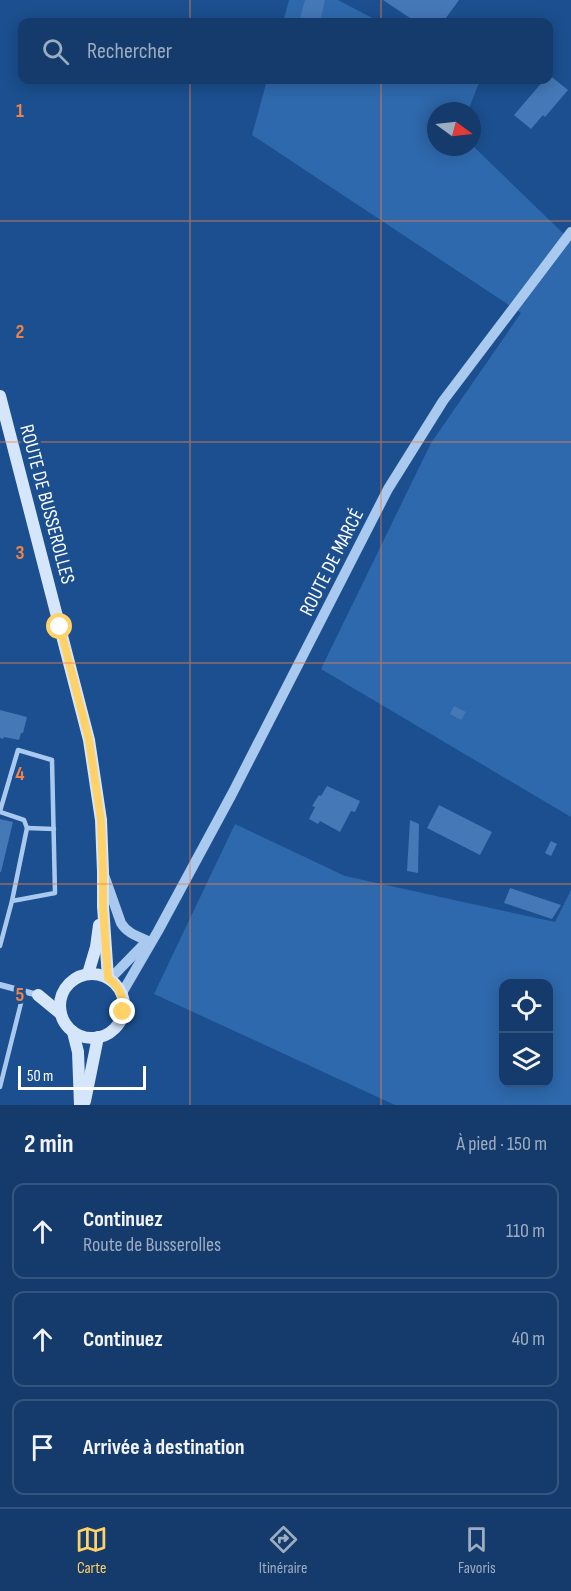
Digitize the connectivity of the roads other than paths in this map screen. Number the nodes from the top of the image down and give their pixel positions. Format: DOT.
graph roads {
  1 [pos="571,232"];
  2 [pos="0,396"];
  3 [pos="0,812"];
  4 [pos="27,828"];
  5 [pos="54,829"];
  6 [pos="103,872"];
  7 [pos="12,901"];
  8 [pos="103,906"];
  9 [pos="158,931"];
  10 [pos="148,941"];
  11 [pos="0,945"];
  12 [pos="88,974"];
  13 [pos="109,979"];
  14 [pos="0,985"];
  15 [pos="64,989"];
  16 [pos="24,992"];
  17 [pos="122,993"];
  18 [pos="38,995"];
  19 [pos="61,1014"];
  20 [pos="74,1032"];
  21 [pos="98,1037"];
  22 [pos="0,1087"];
  23 [pos="82,1105"];
  1 -- 9 [label="street, ROUTE DE MARCÉ"];
  2 -- 6 [label="main road, ROUTE DE BUSSEROLLES"];
  3 -- 4 [label="lane"];
  3 -- 5 [label="lane"];
  4 -- 5 [label="lane"];
  4 -- 7 [label="lane"];
  5 -- 7 [label="lane"];
  6 -- 8 [label="main road, ROUTE DE BUSSEROLLES"];
  6 -- 10 [label="street"];
  7 -- 11 [label="lane"];
  8 -- 12 [label="main road"];
  8 -- 13 [label="main road"];
  9 -- 10 [label="street, ROUTE DE MARCÉ"];
  9 -- 17 [label="street, ROUTE DE MARCÉ"];
  10 -- 13 [label="street, ROUTE DE MARCÉ"];
  12 -- 13 [label="main road"];
  12 -- 15 [label="main road"];
  13 -- 17 [label="main road"];
  14 -- 16 [label="street"];
  15 -- 18 [label="main road"];
  15 -- 19 [label="main road"];
  16 -- 18 [label="street"];
  16 -- 22 [label="lane"];
  17 -- 21 [label="main road"];
  18 -- 19 [label="main road"];
  19 -- 20 [label="main road"];
  20 -- 21 [label="main road"];
  20 -- 23 [label="main road"];
  21 -- 23 [label="main road"];
}
